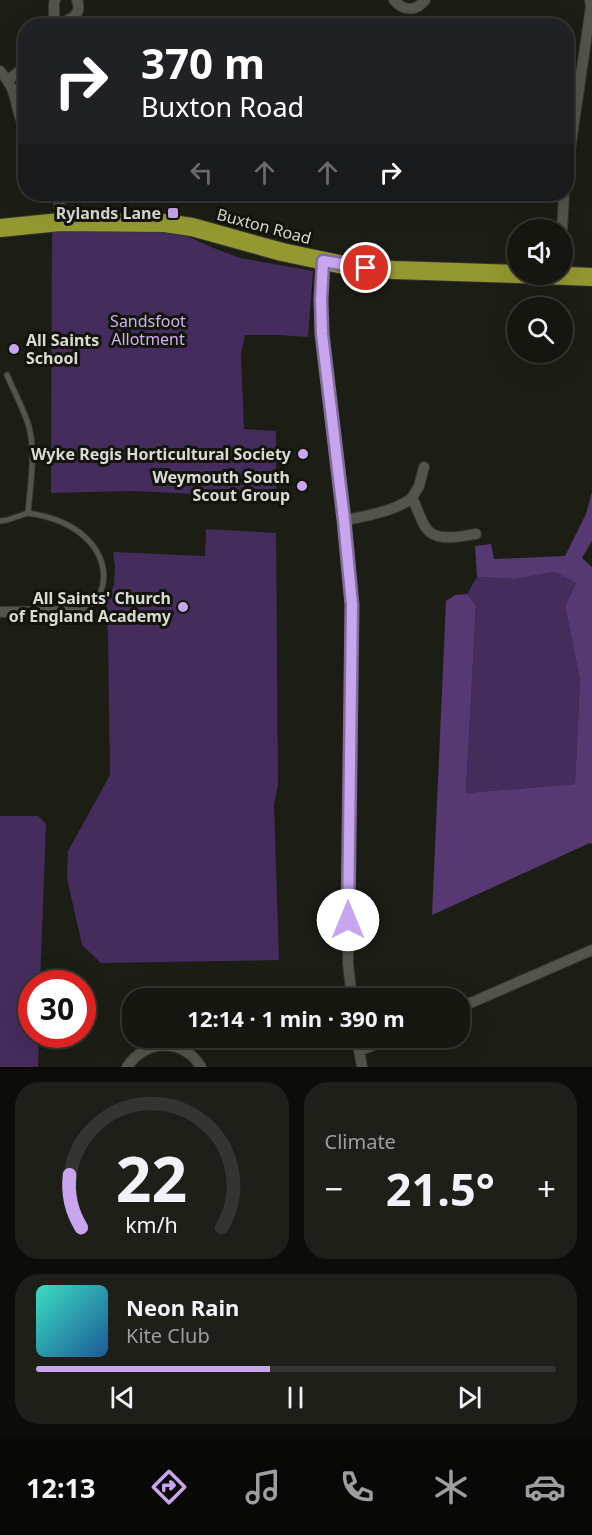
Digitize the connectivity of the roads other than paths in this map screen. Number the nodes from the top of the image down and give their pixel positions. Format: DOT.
graph roads {
  1 [pos="56,0"];
  2 [pos="77,0"];
  3 [pos="394,0"];
  4 [pos="425,0"];
  5 [pos="590,0"];
  6 [pos="55,18"];
  7 [pos="70,18"];
  8 [pos="0,71"];
  9 [pos="18,72"];
  10 [pos="8,80"];
  11 [pos="580,82"];
  12 [pos="592,83"];
  13 [pos="18,115"];
  14 [pos="574,123"];
  15 [pos="59,201"];
  16 [pos="564,201"];
  17 [pos="563,219"];
  18 [pos="60,222"];
  19 [pos="0,228"];
  20 [pos="323,261"];
  21 [pos="507,274"];
  22 [pos="573,276"];
  23 [pos="592,277"];
  24 [pos="7,375"];
  25 [pos="424,467"];
  26 [pos="412,498"];
  27 [pos="28,513"];
  28 [pos="344,520"];
  29 [pos="0,521"];
  30 [pos="476,534"];
  31 [pos="74,611"];
  32 [pos="0,612"];
  33 [pos="592,951"];
  34 [pos="351,988"];
  35 [pos="470,1003"];
  36 [pos="359,1048"];
  37 [pos="366,1048"];
  38 [pos="359,1051"];
  39 [pos="127,1067"];
  40 [pos="201,1067"];
  41 [pos="362,1067"];
  1 -- 6 [label="street"];
  2 -- 7 [label="street"];
  3 -- 4 [label="street"];
  5 -- 11 [label="street"];
  8 -- 10 [label="street"];
  9 -- 10 [label="street"];
  10 -- 13 [label="street"];
  11 -- 12 [label="street"];
  11 -- 14 [label="street"];
  15 -- 18 [label="street"];
  16 -- 17 [label="street"];
  18 -- 19 [label="highway, Buxton Road"];
  18 -- 20 [label="highway, Buxton Road"];
  20 -- 21 [label="highway, Buxton Road"];
  20 -- 28 [label="street"];
  22 -- 23 [label="highway, Buxton Road"];
  24 -- 27 [label="lane"];
  25 -- 26 [label="street"];
  26 -- 28 [label="street"];
  26 -- 30 [label="street"];
  27 -- 29 [label="lane"];
  27 -- 31 [label="lane"];
  28 -- 34 [label="street"];
  31 -- 32 [label="street"];
  33 -- 35 [label="street"];
  36 -- 38 [label="street"];
  37 -- 38 [label="street"];
  38 -- 41 [label="street"];
  39 -- 40 [label="street"];
}
